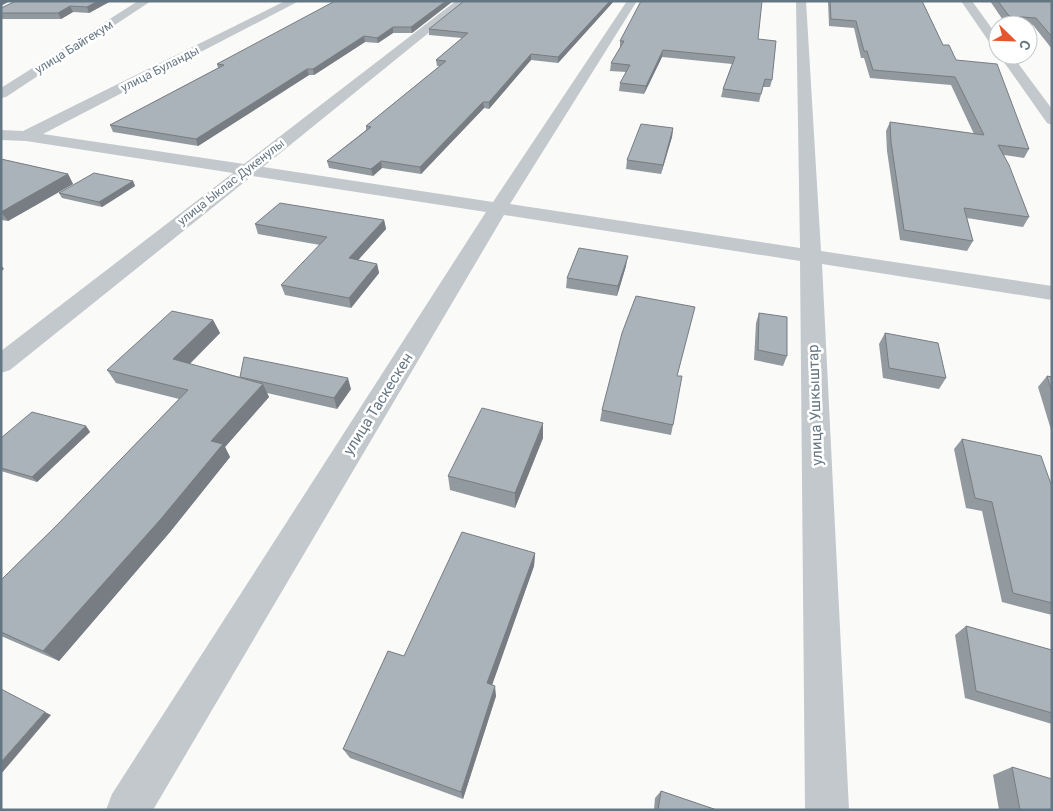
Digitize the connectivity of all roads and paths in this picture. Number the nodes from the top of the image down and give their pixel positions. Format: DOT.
graph roads {
  1 [pos="146,1"];
  2 [pos="294,1"];
  3 [pos="463,1"];
  4 [pos="632,1"];
  5 [pos="801,1"];
  6 [pos="966,1"];
  7 [pos="988,32"];
  8 [pos="1012,65"];
  9 [pos="1,94"];
  10 [pos="1052,120"];
  11 [pos="1,136"];
  12 [pos="26,136"];
  13 [pos="247,169"];
  14 [pos="499,207"];
  15 [pos="811,256"];
  16 [pos="1052,293"];
  17 [pos="1,364"];
  18 [pos="128,810"];
  19 [pos="827,810"];
  1 -- 9 [label="street, улица Байгекум"];
  2 -- 12 [label="street, улица Буланды"];
  3 -- 13 [label="street, улица Ыклас Дукенулы"];
  4 -- 14 [label="street, улица Таскескен"];
  5 -- 15 [label="street, улица Ушкыштар"];
  6 -- 7 [label="street"];
  8 -- 10 [label="street"];
  11 -- 12 [label="street"];
  12 -- 13 [label="street"];
  13 -- 14 [label="street"];
  13 -- 17 [label="street, улица Ыклас Дукенулы"];
  14 -- 15 [label="street"];
  14 -- 18 [label="street, улица Таскескен"];
  15 -- 16 [label="street"];
  15 -- 19 [label="street, улица Ушкыштар"];
}
